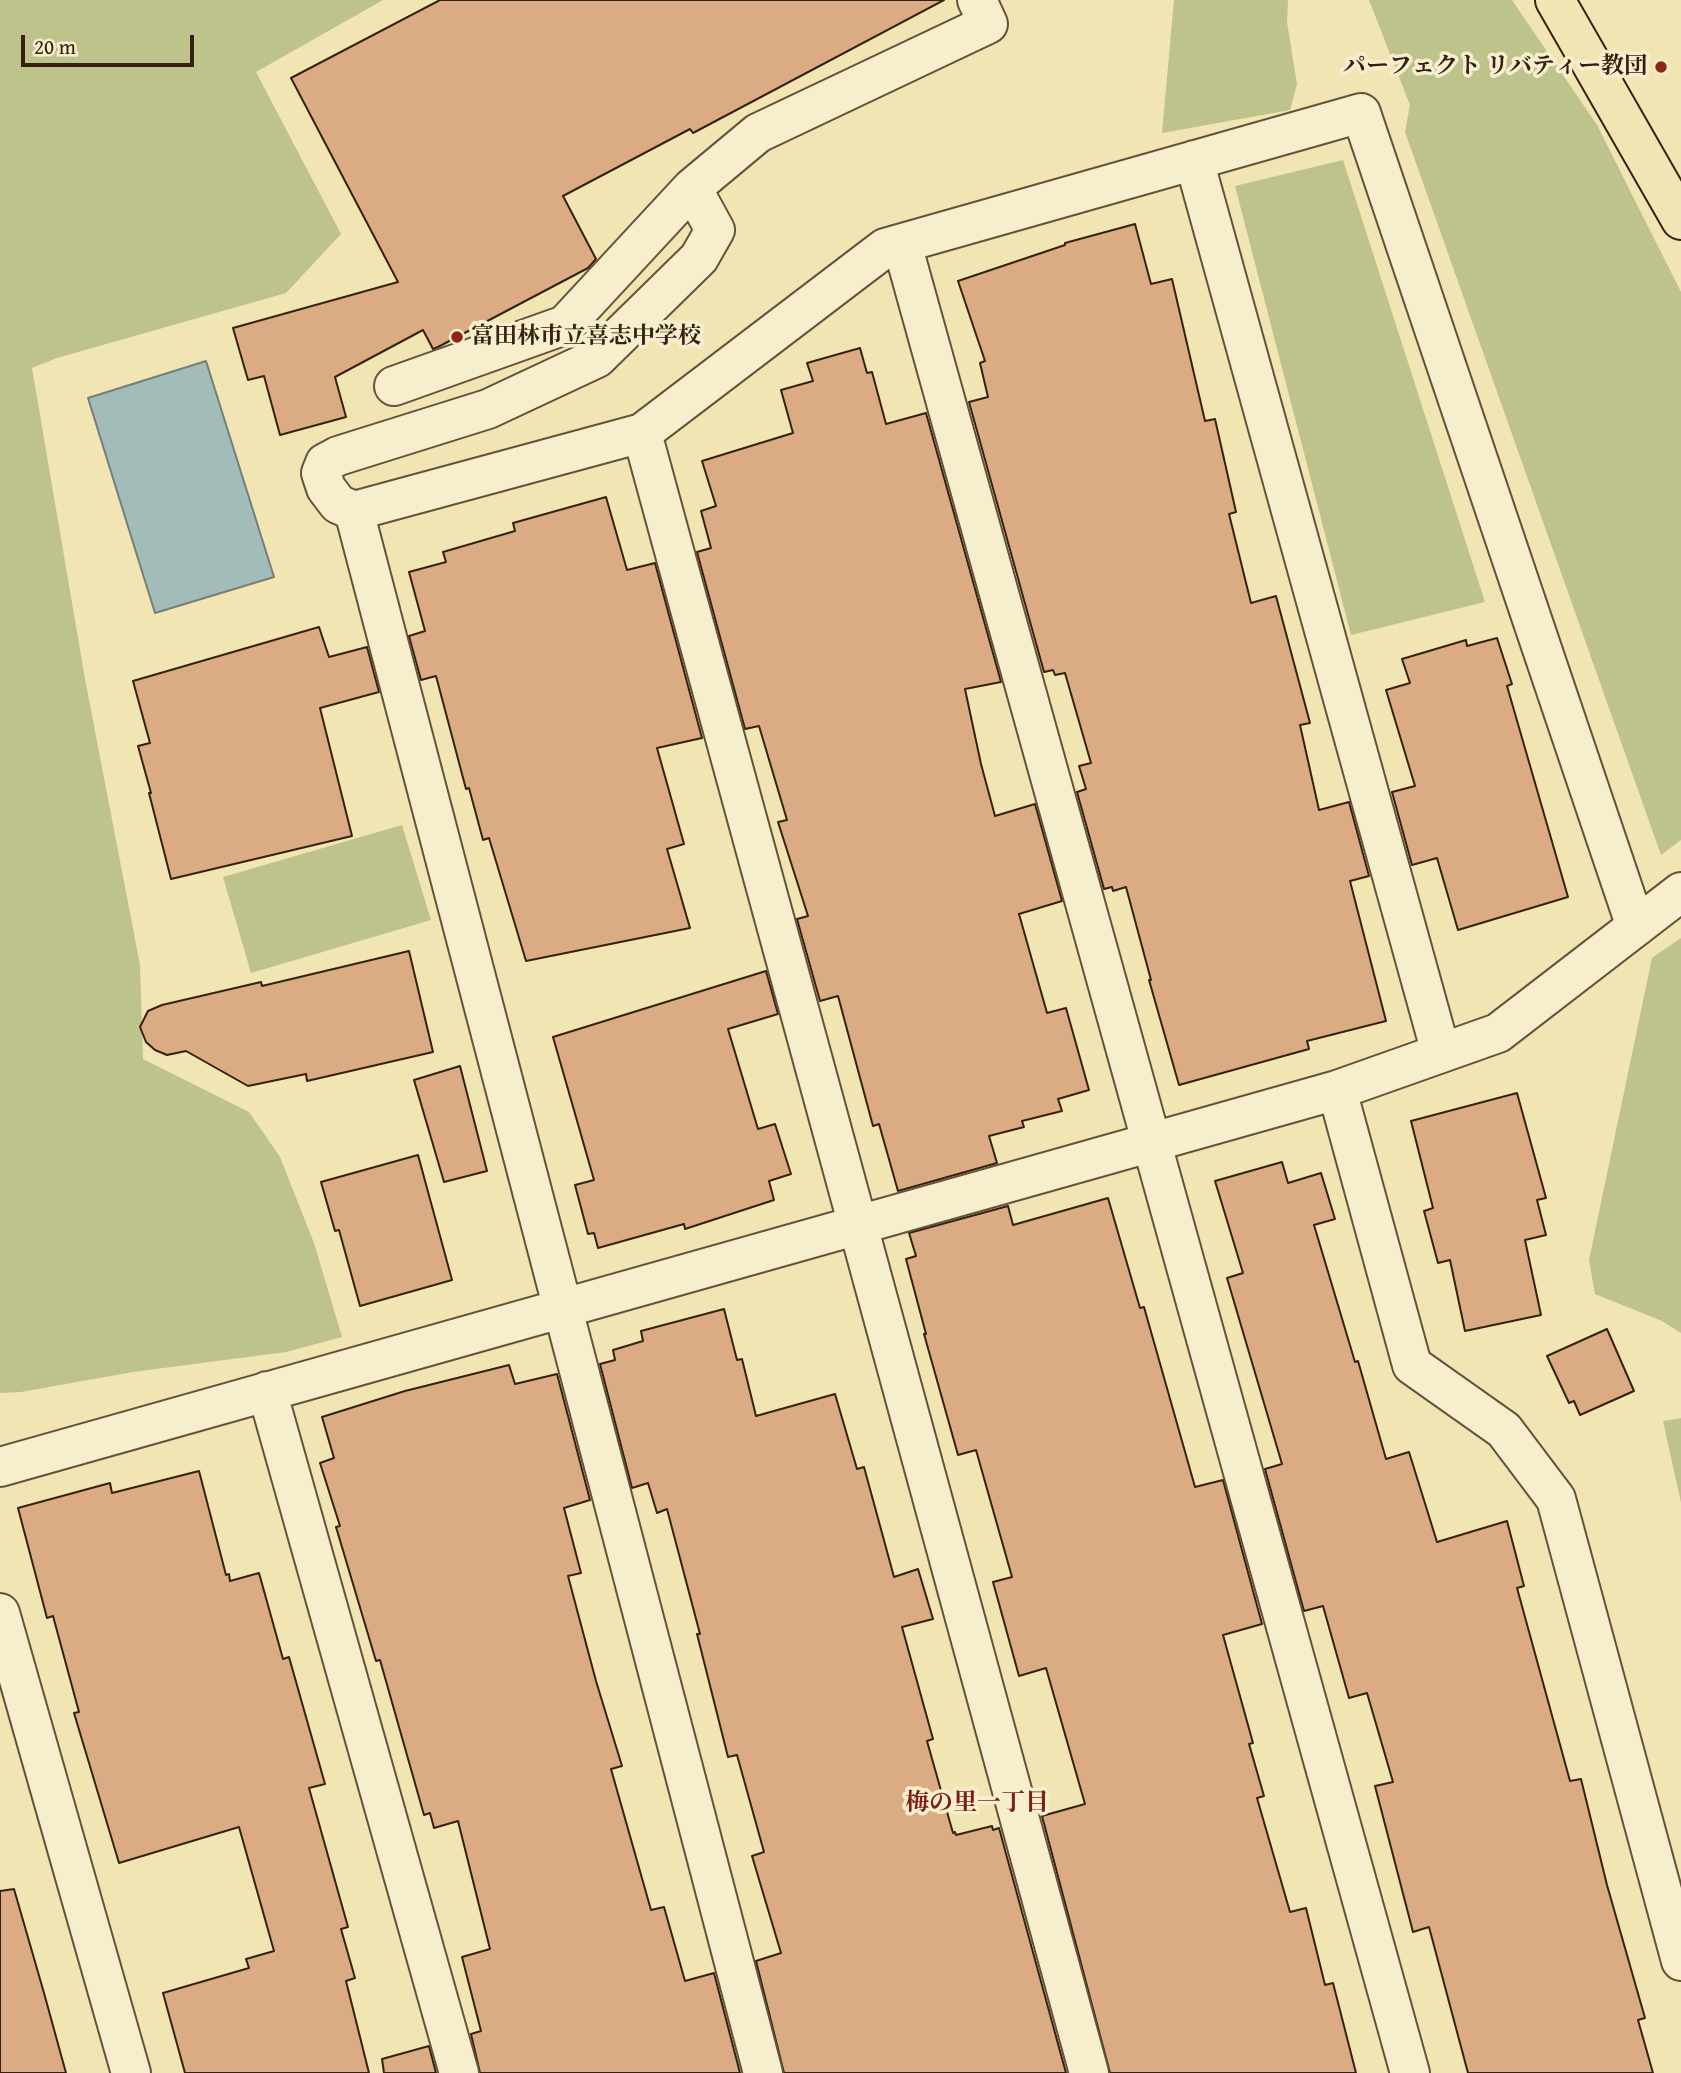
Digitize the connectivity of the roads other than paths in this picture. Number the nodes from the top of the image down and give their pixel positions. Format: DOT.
graph roads {
  1 [pos="977,0"];
  2 [pos="1555,0"];
  3 [pos="1194,160"];
  4 [pos="692,188"];
  5 [pos="1681,220"];
  6 [pos="902,244"];
  7 [pos="394,386"];
  8 [pos="642,433"];
  9 [pos="355,511"];
  10 [pos="1681,892"];
  11 [pos="1636,927"];
  12 [pos="1441,1054"];
  13 [pos="1337,1090"];
  14 [pos="1152,1143"];
  15 [pos="858,1225"];
  16 [pos="563,1309"];
  17 [pos="267,1391"];
  18 [pos="0,1467"];
  19 [pos="0,1613"];
  20 [pos="1681,1961"];
  21 [pos="131,2073"];
  22 [pos="459,2073"];
  23 [pos="763,2073"];
  24 [pos="1089,2073"];
  25 [pos="1410,2073"];
  1 -- 4 [label="street"];
  2 -- 5 [label="main road"];
  3 -- 6 [label="street"];
  3 -- 11 [label="street"];
  3 -- 12 [label="street"];
  4 -- 7 [label="street"];
  4 -- 9 [label="street"];
  6 -- 8 [label="street"];
  6 -- 14 [label="street"];
  8 -- 9 [label="street"];
  8 -- 15 [label="street"];
  9 -- 16 [label="street"];
  10 -- 11 [label="street"];
  11 -- 12 [label="street"];
  12 -- 13 [label="street"];
  13 -- 14 [label="street"];
  13 -- 20 [label="street"];
  14 -- 15 [label="street"];
  14 -- 25 [label="street"];
  15 -- 16 [label="street"];
  15 -- 24 [label="street"];
  16 -- 17 [label="street"];
  16 -- 23 [label="street"];
  17 -- 18 [label="street"];
  17 -- 22 [label="street"];
  19 -- 21 [label="street"];
}
